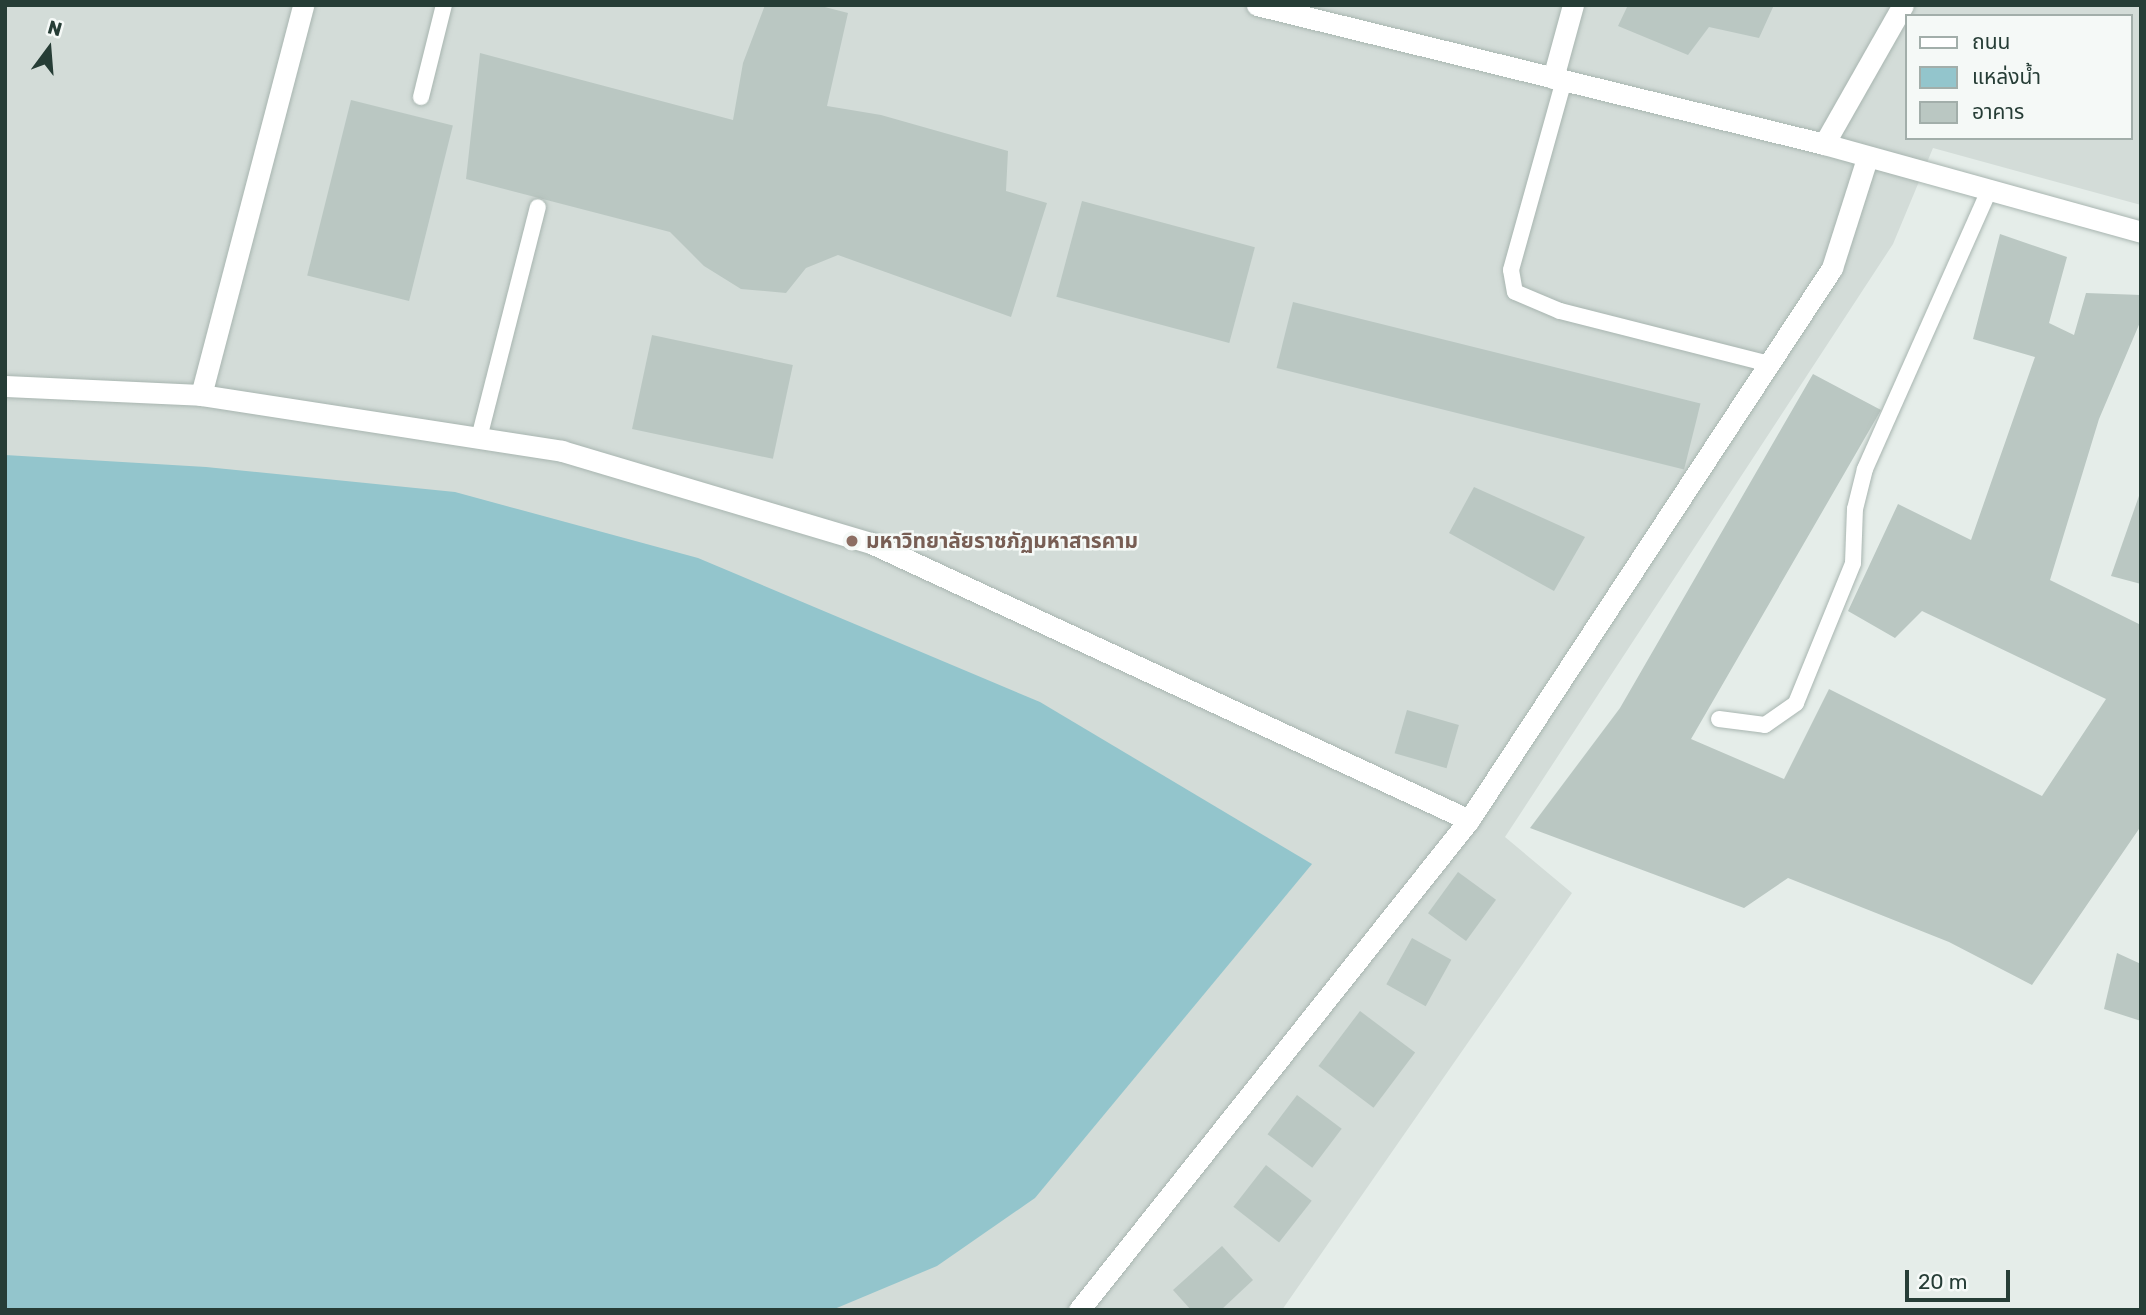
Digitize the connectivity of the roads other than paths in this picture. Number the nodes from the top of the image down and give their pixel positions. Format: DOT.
graph roads {
  1 [pos="303,5"];
  2 [pos="444,5"];
  3 [pos="1257,5"];
  4 [pos="1573,5"];
  5 [pos="1903,5"];
  6 [pos="1559,79"];
  7 [pos="421,96"];
  8 [pos="1824,144"];
  9 [pos="1867,158"];
  10 [pos="1989,191"];
  11 [pos="538,206"];
  12 [pos="2141,232"];
  13 [pos="1769,364"];
  14 [pos="5,386"];
  15 [pos="201,396"];
  16 [pos="479,438"];
  17 [pos="1719,719"];
  18 [pos="1469,820"];
  19 [pos="1079,1310"];
  1 -- 15 [label="street"];
  2 -- 7 [label="lane"];
  3 -- 6 [label="street"];
  4 -- 6 [label="street"];
  5 -- 8 [label="street"];
  6 -- 8 [label="street"];
  6 -- 13 [label="lane"];
  8 -- 9 [label="street"];
  9 -- 10 [label="street"];
  9 -- 13 [label="street"];
  10 -- 12 [label="street"];
  10 -- 17 [label="lane"];
  11 -- 16 [label="lane"];
  13 -- 18 [label="street"];
  14 -- 15 [label="street"];
  15 -- 16 [label="street"];
  16 -- 18 [label="street"];
  18 -- 19 [label="street"];
}
